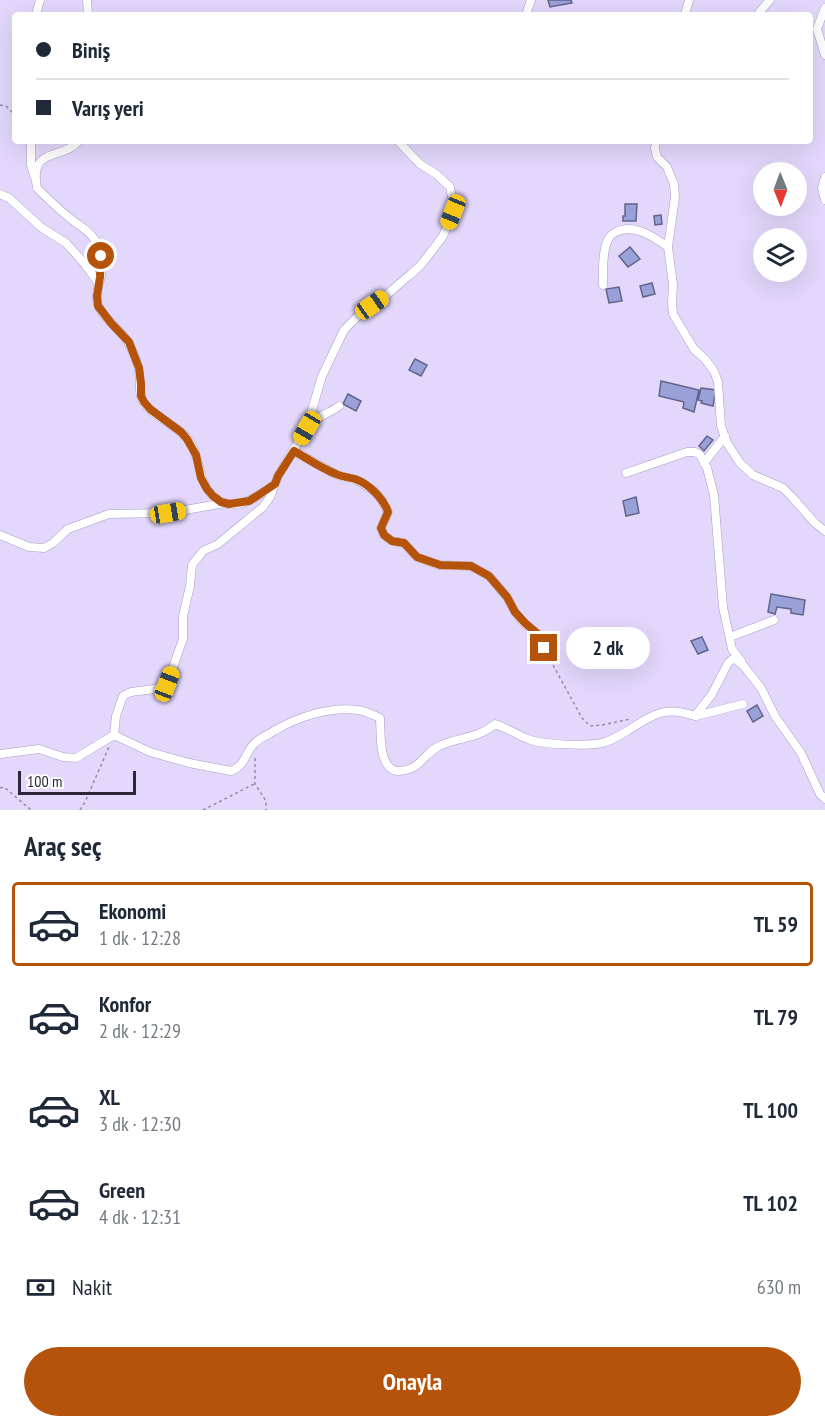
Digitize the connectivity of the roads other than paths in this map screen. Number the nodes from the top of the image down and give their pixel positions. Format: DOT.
graph roads {
  1 [pos="770,0"];
  2 [pos="825,8"];
  3 [pos="760,12"];
  4 [pos="825,55"];
  5 [pos="31,144"];
  6 [pos="77,144"];
  7 [pos="401,144"];
  8 [pos="656,144"];
  9 [pos="825,177"];
  10 [pos="36,182"];
  11 [pos="0,194"];
  12 [pos="825,200"];
  13 [pos="668,248"];
  14 [pos="99,284"];
  15 [pos="603,285"];
  16 [pos="339,406"];
  17 [pos="307,428"];
  18 [pos="724,436"];
  19 [pos="294,451"];
  20 [pos="704,463"];
  21 [pos="626,473"];
  22 [pos="275,484"];
  23 [pos="225,503"];
  24 [pos="825,531"];
  25 [pos="0,535"];
  26 [pos="774,620"];
  27 [pos="730,637"];
  28 [pos="550,659"];
  29 [pos="743,665"];
  30 [pos="743,705"];
  31 [pos="695,716"];
  32 [pos="114,735"];
  33 [pos="0,754"];
  34 [pos="825,799"];
  1 -- 3 [label="street"];
  2 -- 4 [label="street"];
  5 -- 10 [label="street"];
  6 -- 10 [label="street"];
  7 -- 17 [label="street"];
  8 -- 13 [label="street"];
  9 -- 12 [label="street"];
  10 -- 14 [label="street"];
  11 -- 14 [label="street"];
  13 -- 15 [label="street"];
  13 -- 18 [label="street"];
  14 -- 23 [label="street"];
  16 -- 17 [label="street"];
  17 -- 19 [label="street"];
  18 -- 20 [label="street"];
  18 -- 24 [label="street"];
  19 -- 22 [label="street"];
  19 -- 28 [label="street"];
  20 -- 21 [label="street"];
  20 -- 27 [label="street"];
  22 -- 23 [label="street"];
  22 -- 32 [label="street"];
  23 -- 25 [label="street"];
  26 -- 27 [label="street"];
  27 -- 29 [label="street"];
  29 -- 31 [label="street"];
  29 -- 34 [label="street"];
  30 -- 31 [label="street"];
  31 -- 32 [label="street"];
  32 -- 33 [label="street"];
}
